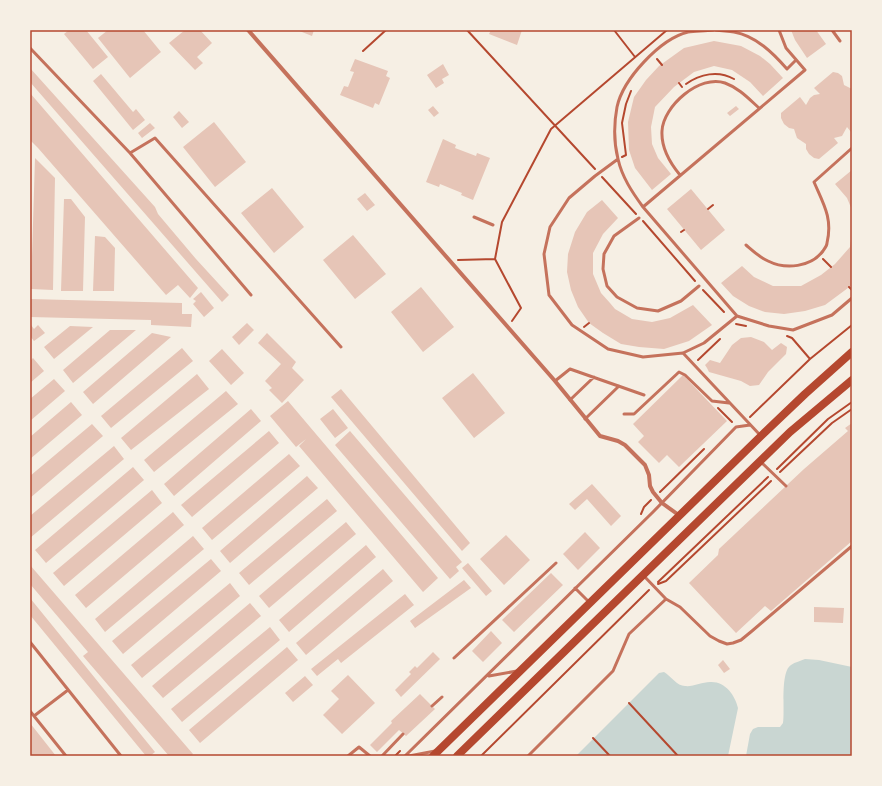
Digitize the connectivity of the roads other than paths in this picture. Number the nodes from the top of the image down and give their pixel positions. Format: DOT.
graph roads {
  1 [pos="248,30"];
  2 [pos="713,30"];
  3 [pos="716,30"];
  4 [pos="779,30"];
  5 [pos="832,30"];
  6 [pos="840,41"];
  7 [pos="30,48"];
  8 [pos="796,60"];
  9 [pos="759,108"];
  10 [pos="852,148"];
  11 [pos="130,153"];
  12 [pos="618,159"];
  13 [pos="680,175"];
  14 [pos="643,207"];
  15 [pos="474,217"];
  16 [pos="639,218"];
  17 [pos="493,225"];
  18 [pos="746,245"];
  19 [pos="699,286"];
  20 [pos="251,295"];
  21 [pos="852,298"];
  22 [pos="737,316"];
  23 [pos="341,346"];
  24 [pos="852,352"];
  25 [pos="683,353"];
  26 [pos="594,377"];
  27 [pos="852,380"];
  28 [pos="555,381"];
  29 [pos="619,386"];
  30 [pos="644,395"];
  31 [pos="570,400"];
  32 [pos="729,403"];
  33 [pos="624,414"];
  34 [pos="585,419"];
  35 [pos="750,426"];
  36 [pos="761,436"];
  37 [pos="760,460"];
  38 [pos="786,486"];
  39 [pos="662,503"];
  40 [pos="680,516"];
  41 [pos="852,546"];
  42 [pos="556,563"];
  43 [pos="643,575"];
  44 [pos="575,588"];
  45 [pos="666,598"];
  46 [pos="590,603"];
  47 [pos="30,642"];
  48 [pos="454,658"];
  49 [pos="521,670"];
  50 [pos="488,676"];
  51 [pos="68,690"];
  52 [pos="442,697"];
  53 [pos="432,706"];
  54 [pos="30,711"];
  55 [pos="34,716"];
  56 [pos="403,734"];
  57 [pos="436,753"];
  58 [pos="66,756"];
  59 [pos="121,756"];
  60 [pos="348,756"];
  61 [pos="370,756"];
  62 [pos="382,756"];
  63 [pos="406,756"];
  64 [pos="409,756"];
  65 [pos="457,756"];
  66 [pos="528,756"];
  1 -- 28 [label="street"];
  2 -- 12 [label="lane"];
  3 -- 8 [label="lane"];
  4 -- 8 [label="lane"];
  5 -- 6 [label="lane"];
  7 -- 11 [label="lane"];
  8 -- 9 [label="lane"];
  9 -- 13 [label="lane"];
  9 -- 13 [label="lane"];
  10 -- 18 [label="lane"];
  11 -- 20 [label="lane"];
  11 -- 23 [label="lane"];
  12 -- 14 [label="lane"];
  12 -- 25 [label="lane"];
  13 -- 14 [label="lane"];
  14 -- 22 [label="lane"];
  15 -- 17 [label="lane"];
  16 -- 19 [label="lane"];
  21 -- 22 [label="lane"];
  22 -- 25 [label="lane"];
  24 -- 36 [label="main road"];
  25 -- 32 [label="lane"];
  26 -- 28 [label="lane"];
  26 -- 29 [label="lane"];
  26 -- 31 [label="lane"];
  27 -- 37 [label="main road"];
  28 -- 31 [label="street"];
  29 -- 30 [label="lane"];
  29 -- 34 [label="lane"];
  31 -- 34 [label="street"];
  32 -- 33 [label="lane"];
  32 -- 35 [label="lane"];
  34 -- 39 [label="street"];
  35 -- 36 [label="lane"];
  35 -- 39 [label="lane"];
  36 -- 40 [label="main road"];
  37 -- 38 [label="lane"];
  37 -- 43 [label="main road"];
  39 -- 40 [label="street"];
  39 -- 44 [label="lane"];
  40 -- 46 [label="main road"];
  41 -- 45 [label="lane"];
  42 -- 48 [label="lane"];
  43 -- 45 [label="lane"];
  43 -- 65 [label="main road"];
  44 -- 46 [label="lane"];
  44 -- 50 [label="lane"];
  45 -- 66 [label="lane"];
  46 -- 49 [label="main road"];
  47 -- 51 [label="lane"];
  49 -- 50 [label="lane"];
  49 -- 57 [label="main road"];
  50 -- 63 [label="lane"];
  51 -- 55 [label="lane"];
  51 -- 59 [label="lane"];
  52 -- 53 [label="lane"];
  54 -- 55 [label="lane"];
  55 -- 58 [label="lane"];
  56 -- 62 [label="lane"];
  57 -- 64 [label="lane"];
  60 -- 61 [label="lane"];
}
